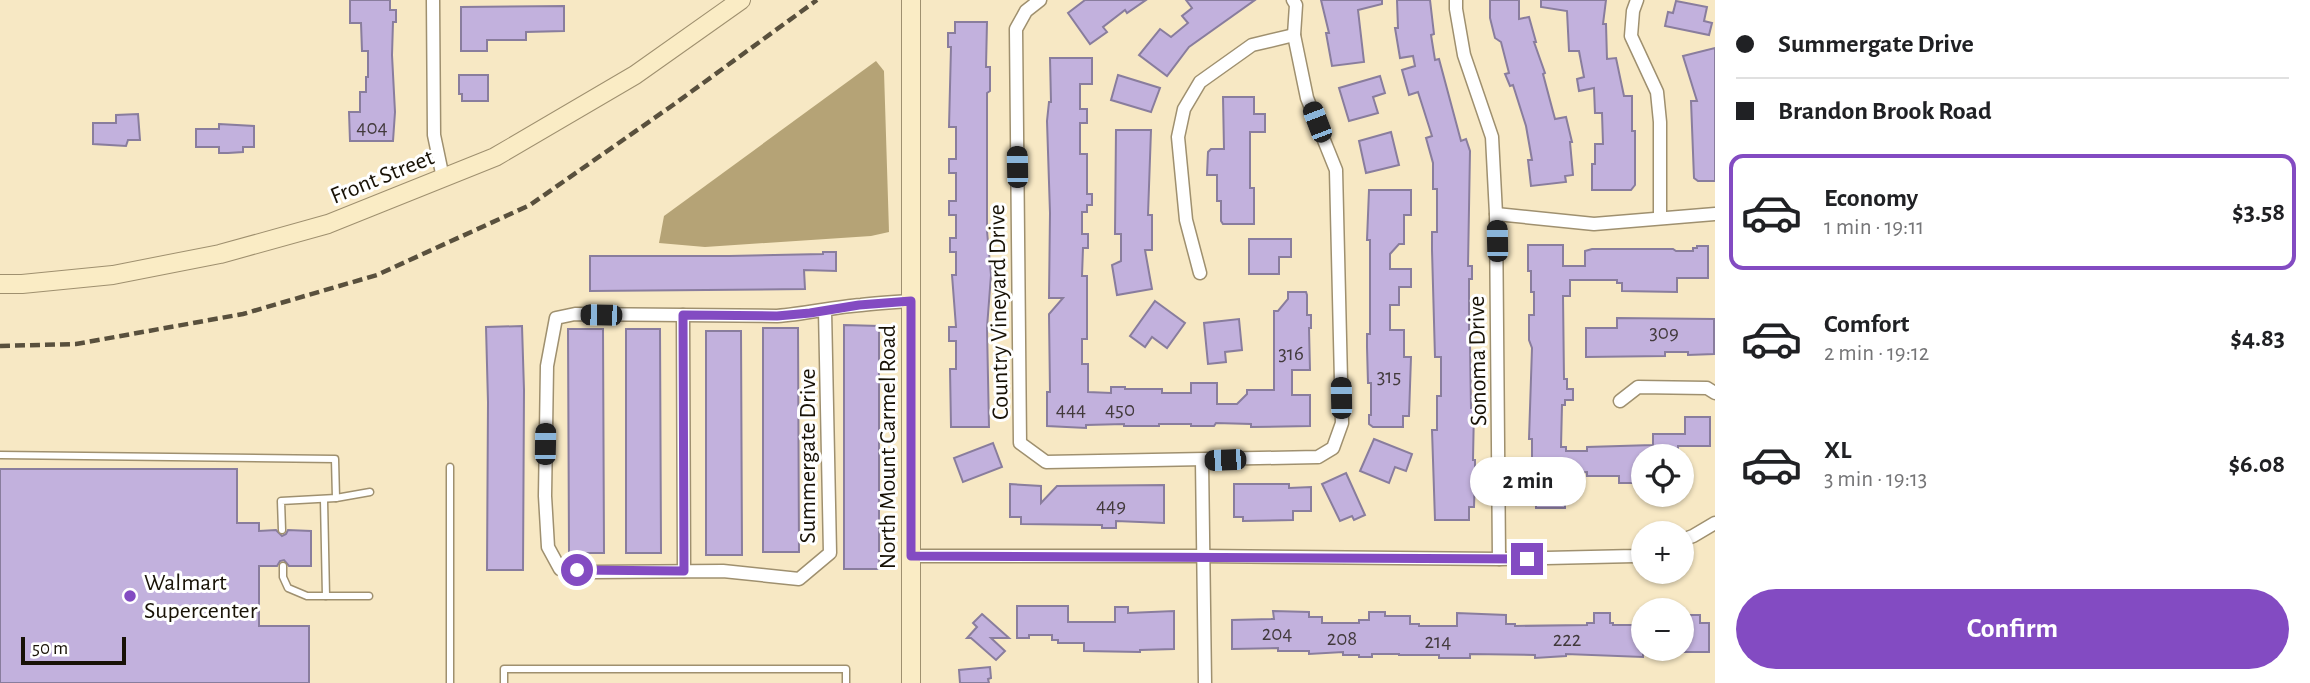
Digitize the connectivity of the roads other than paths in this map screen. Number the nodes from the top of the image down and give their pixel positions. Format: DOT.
graph roads {
  1 [pos="433,0"];
  2 [pos="741,0"];
  3 [pos="911,0"];
  4 [pos="1040,0"];
  5 [pos="1293,0"];
  6 [pos="1456,0"];
  7 [pos="1637,0"];
  8 [pos="1294,35"];
  9 [pos="443,178"];
  10 [pos="1496,214"];
  11 [pos="1715,214"];
  12 [pos="1660,218"];
  13 [pos="1200,272"];
  14 [pos="0,284"];
  15 [pos="911,301"];
  16 [pos="825,310"];
  17 [pos="683,315"];
  18 [pos="1715,393"];
  19 [pos="1620,401"];
  20 [pos="0,455"];
  21 [pos="1202,461"];
  22 [pos="450,467"];
  23 [pos="370,492"];
  24 [pos="336,498"];
  25 [pos="324,500"];
  26 [pos="1715,523"];
  27 [pos="282,530"];
  28 [pos="1694,535"];
  29 [pos="911,556"];
  30 [pos="1203,556"];
  31 [pos="1631,556"];
  32 [pos="1499,559"];
  33 [pos="283,566"];
  34 [pos="684,571"];
  35 [pos="326,596"];
  36 [pos="369,596"];
  37 [pos="450,683"];
  38 [pos="504,683"];
  39 [pos="846,683"];
  40 [pos="911,683"];
  41 [pos="1205,683"];
  1 -- 9 [label="street"];
  2 -- 9 [label="street, Front Street"];
  3 -- 15 [label="street, North Mount Carmel Road"];
  4 -- 21 [label="street, Country Vineyard Drive"];
  5 -- 8 [label="street, Country Vineyard Drive"];
  6 -- 10 [label="street, Sonoma Drive"];
  7 -- 12 [label="street"];
  8 -- 13 [label="street"];
  8 -- 21 [label="street, Country Vineyard Drive"];
  9 -- 14 [label="street, Front Street"];
  10 -- 12 [label="street"];
  10 -- 32 [label="street, Sonoma Drive"];
  11 -- 12 [label="street"];
  15 -- 16 [label="street, Summergate Drive"];
  15 -- 29 [label="street, North Mount Carmel Road"];
  16 -- 17 [label="street, Summergate Drive"];
  16 -- 34 [label="street, Summergate Drive"];
  17 -- 34 [label="street"];
  17 -- 34 [label="street, Summergate Drive"];
  18 -- 19 [label="street"];
  20 -- 24 [label="lane"];
  21 -- 30 [label="street"];
  22 -- 37 [label="lane"];
  23 -- 24 [label="lane"];
  24 -- 25 [label="lane"];
  25 -- 27 [label="lane"];
  25 -- 35 [label="lane"];
  26 -- 28 [label="street"];
  29 -- 30 [label="street"];
  29 -- 40 [label="street, North Mount Carmel Road"];
  30 -- 32 [label="street"];
  30 -- 41 [label="street"];
  31 -- 32 [label="street"];
  33 -- 35 [label="lane"];
  35 -- 36 [label="lane"];
  38 -- 39 [label="lane"];
}
